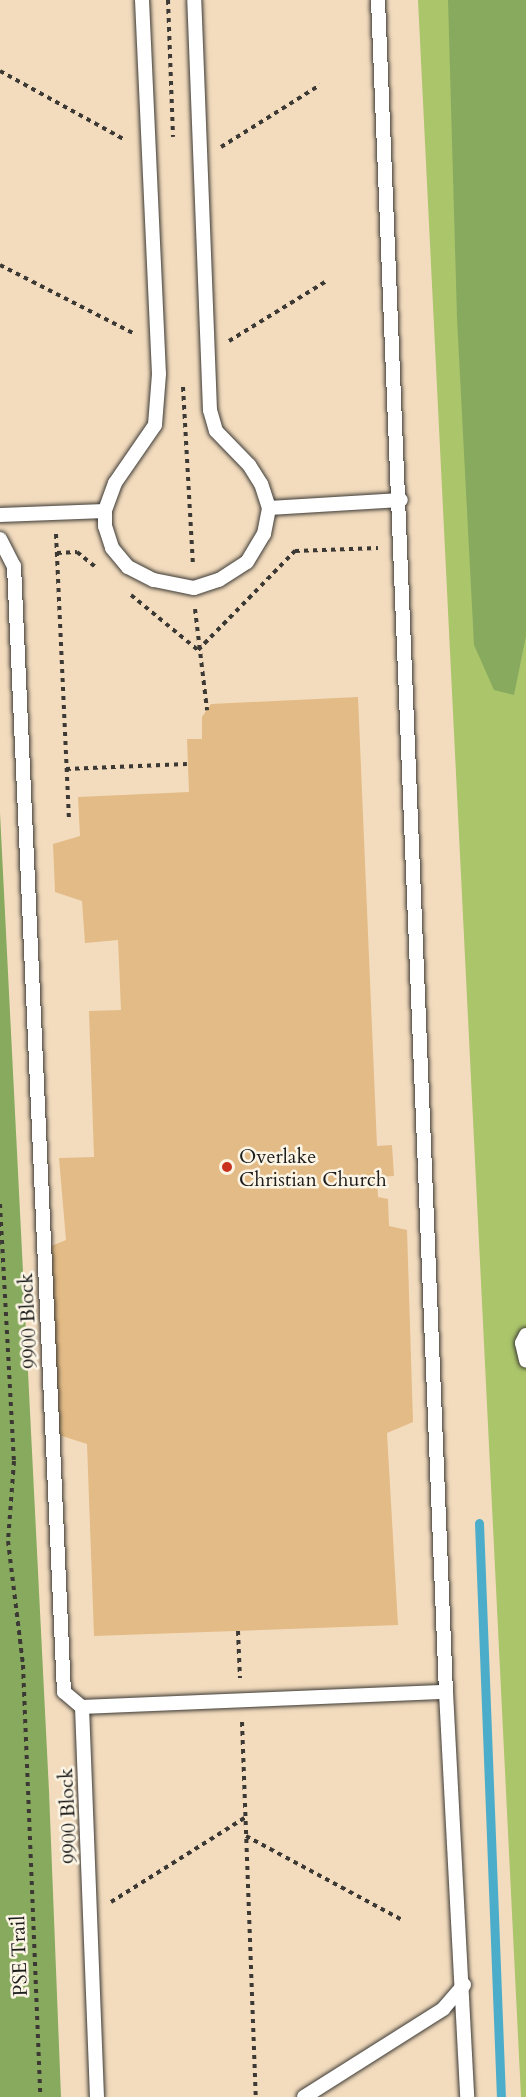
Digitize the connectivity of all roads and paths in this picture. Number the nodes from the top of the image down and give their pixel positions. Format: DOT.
graph roads {
  1 [pos="142,0"];
  2 [pos="194,0"];
  3 [pos="378,0"];
  4 [pos="0,71"];
  5 [pos="320,85"];
  6 [pos="149,152"];
  7 [pos="200,161"];
  8 [pos="0,264"];
  9 [pos="328,280"];
  10 [pos="158,344"];
  11 [pos="207,356"];
  12 [pos="401,500"];
  13 [pos="269,508"];
  14 [pos="105,511"];
  15 [pos="55,513"];
  16 [pos="0,515"];
  17 [pos="0,538"];
  18 [pos="403,547"];
  19 [pos="198,650"];
  20 [pos="187,764"];
  21 [pos="66,769"];
  22 [pos="69,821"];
  23 [pos="0,1204"];
  24 [pos="526,1335"];
  25 [pos="526,1360"];
  26 [pos="238,1631"];
  27 [pos="446,1692"];
  28 [pos="241,1700"];
  29 [pos="82,1707"];
  30 [pos="246,1817"];
  31 [pos="246,1836"];
  32 [pos="93,1914"];
  33 [pos="404,1921"];
  34 [pos="464,1986"];
  35 [pos="40,2097"];
  36 [pos="98,2097"];
  37 [pos="256,2097"];
  38 [pos="304,2097"];
  39 [pos="467,2097"];
  1 -- 6 [label="lane"];
  2 -- 7 [label="lane"];
  3 -- 12 [label="lane"];
  4 -- 6 [label="path"];
  5 -- 7 [label="path"];
  6 -- 10 [label="lane"];
  7 -- 11 [label="lane"];
  8 -- 10 [label="path"];
  9 -- 11 [label="path"];
  10 -- 14 [label="lane"];
  11 -- 13 [label="lane"];
  12 -- 13 [label="lane"];
  12 -- 18 [label="lane"];
  13 -- 14 [label="lane"];
  14 -- 15 [label="lane"];
  15 -- 16 [label="lane"];
  15 -- 21 [label="path"];
  17 -- 29 [label="lane, 9900 Block"];
  18 -- 19 [label="path"];
  18 -- 27 [label="lane"];
  20 -- 21 [label="path"];
  21 -- 22 [label="path"];
  23 -- 35 [label="path, PSE Trail"];
  24 -- 25 [label="lane"];
  26 -- 28 [label="path"];
  27 -- 28 [label="lane"];
  27 -- 34 [label="lane"];
  28 -- 29 [label="lane"];
  28 -- 30 [label="path"];
  29 -- 32 [label="lane, 9900 Block"];
  30 -- 31 [label="path"];
  30 -- 32 [label="path"];
  31 -- 33 [label="path"];
  31 -- 37 [label="path"];
  32 -- 36 [label="lane, 9900 Block"];
  34 -- 38 [label="lane"];
  34 -- 39 [label="lane"];
}
